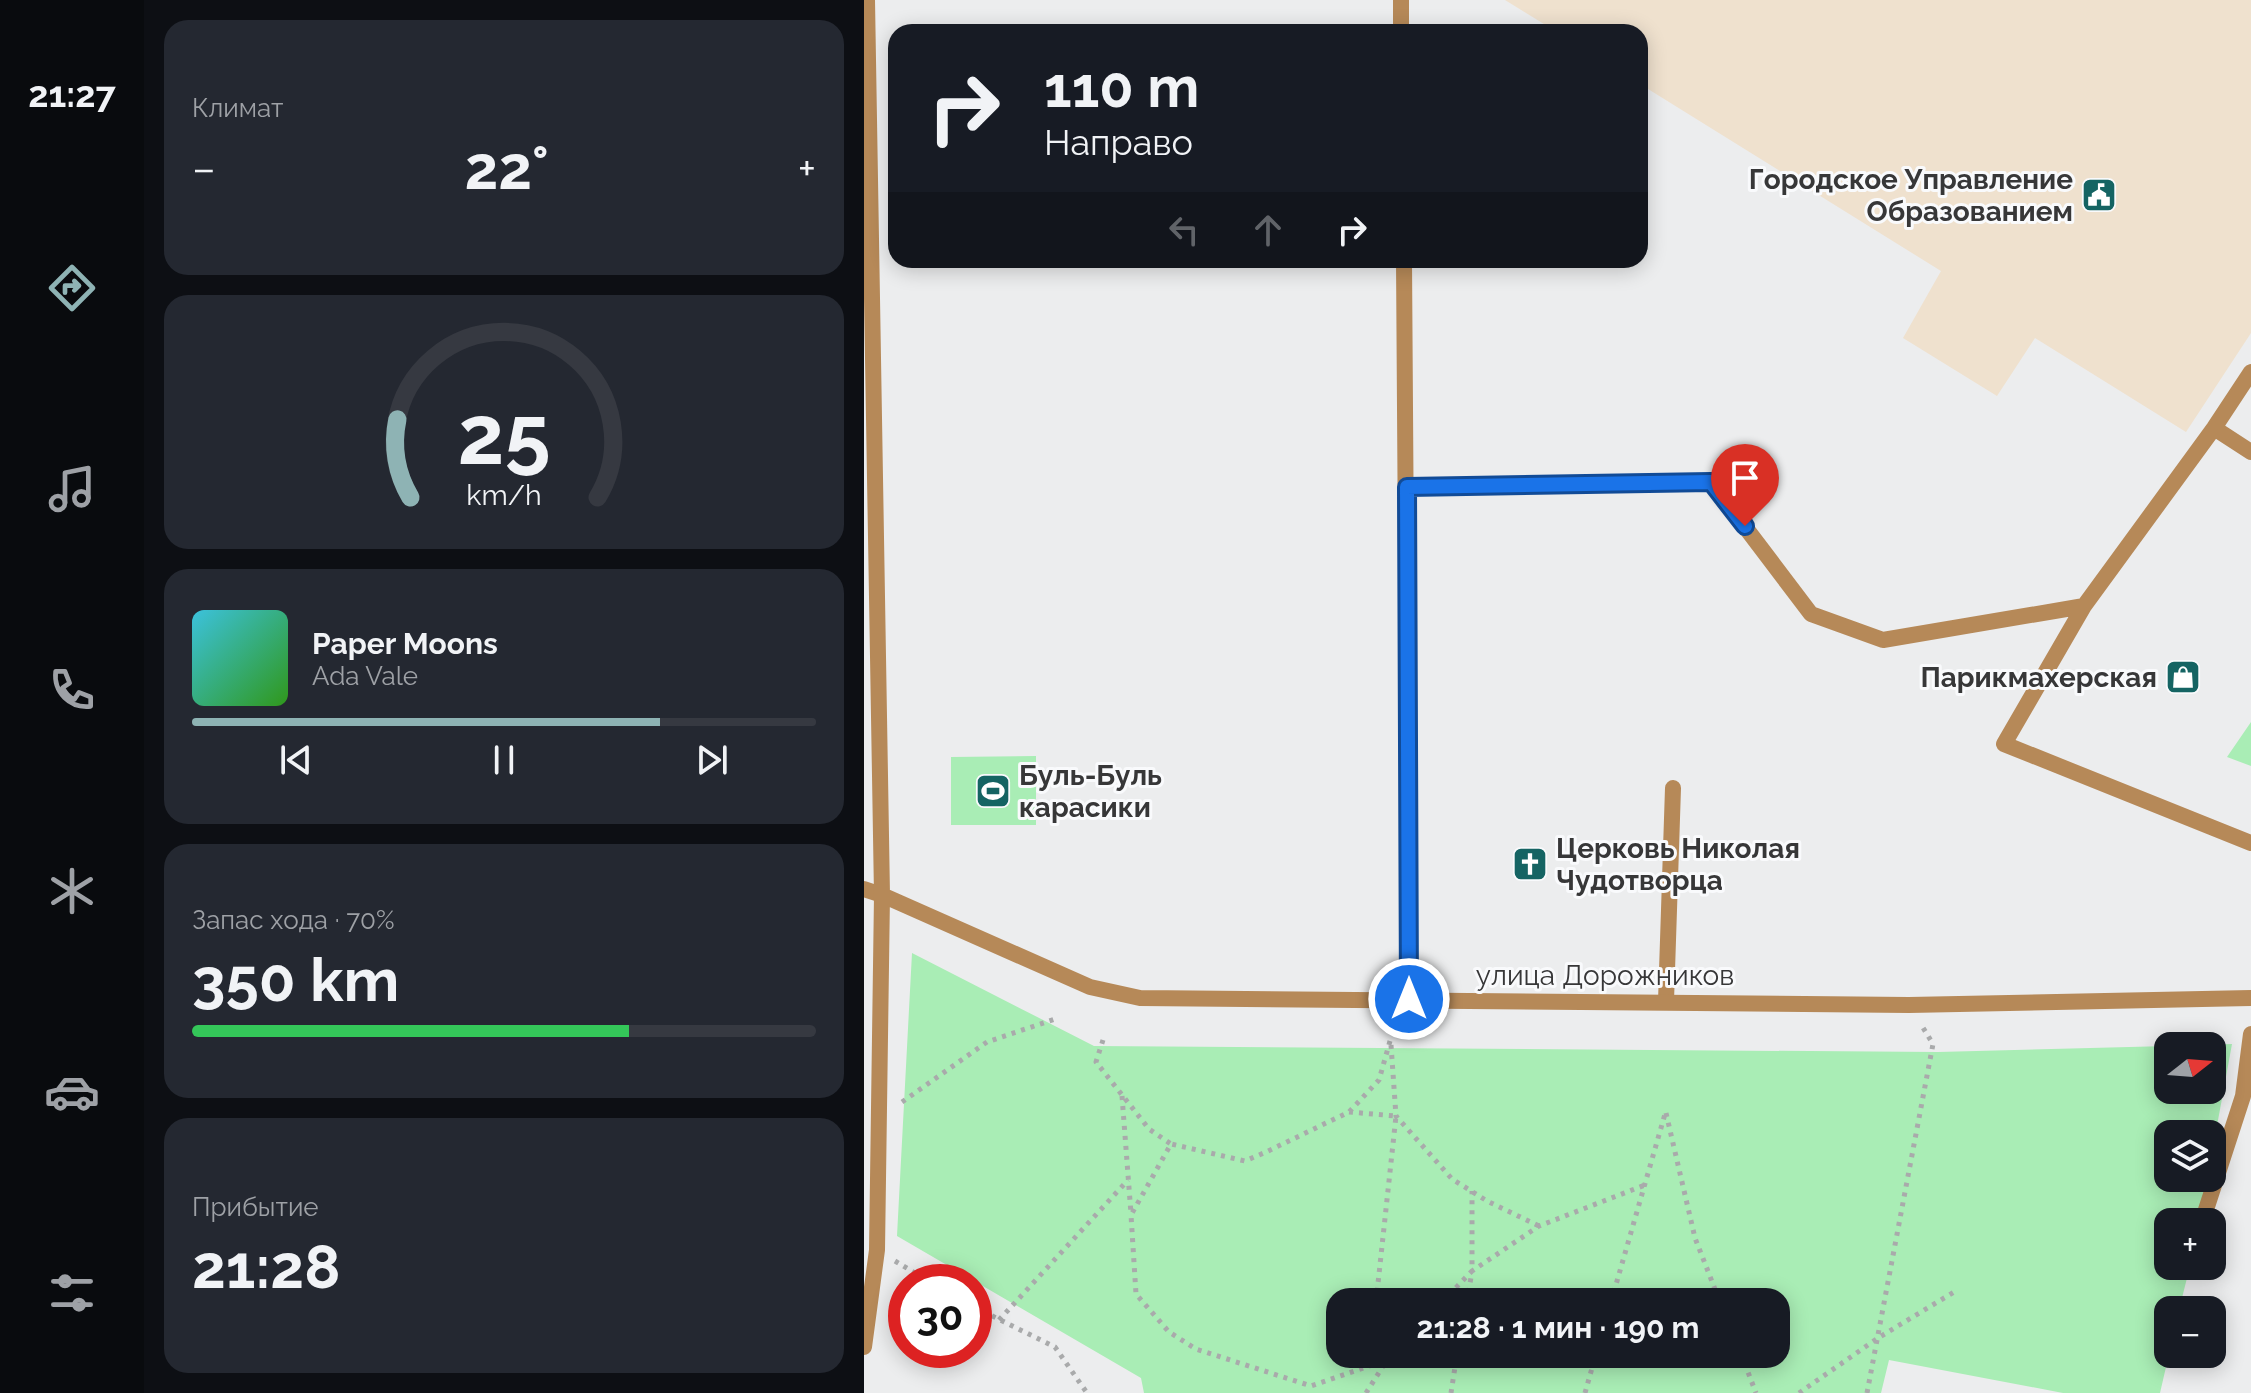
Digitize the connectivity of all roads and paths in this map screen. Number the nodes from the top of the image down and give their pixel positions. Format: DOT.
graph roads {
  1 [pos="867,0"];
  2 [pos="1401,0"];
  3 [pos="1401,24"];
  4 [pos="1404,268"];
  5 [pos="2251,372"];
  6 [pos="2214,428"];
  7 [pos="2251,452"];
  8 [pos="1407,487"];
  9 [pos="2084,606"];
  10 [pos="1673,788"];
  11 [pos="2251,843"];
  12 [pos="864,889"];
  13 [pos="882,895"];
  14 [pos="2251,998"];
  15 [pos="1409,999"];
  16 [pos="1666,1001"];
  17 [pos="1909,1005"];
  18 [pos="1058,1018"];
  19 [pos="2251,1034"];
  20 [pos="1103,1040"];
  21 [pos="1121,1094"];
  22 [pos="1349,1112"];
  23 [pos="1396,1116"];
  24 [pos="880,1117"];
  25 [pos="1171,1144"];
  26 [pos="1128,1180"];
  27 [pos="1645,1185"];
  28 [pos="1472,1191"];
  29 [pos="2207,1208"];
  30 [pos="1131,1215"];
  31 [pos="1539,1226"];
  32 [pos="877,1250"];
  33 [pos="900,1264"];
  34 [pos="1472,1271"];
  35 [pos="1378,1288"];
  36 [pos="1456,1288"];
  37 [pos="1469,1288"];
  38 [pos="1615,1288"];
  39 [pos="1715,1288"];
  40 [pos="1954,1292"];
  41 [pos="992,1316"];
  42 [pos="999,1320"];
  43 [pos="1878,1338"];
  44 [pos="864,1347"];
  45 [pos="1364,1368"];
  46 [pos="1382,1368"];
  47 [pos="1455,1368"];
  48 [pos="1592,1368"];
  49 [pos="1746,1368"];
  50 [pos="1312,1390"];
  51 [pos="1087,1393"];
  52 [pos="1366,1393"];
  53 [pos="1451,1393"];
  54 [pos="1585,1393"];
  55 [pos="1756,1393"];
  56 [pos="1799,1393"];
  57 [pos="1867,1393"];
  1 -- 13 [label="street"];
  2 -- 3 [label="street"];
  4 -- 8 [label="street"];
  5 -- 6 [label="street"];
  6 -- 7 [label="street"];
  6 -- 9 [label="street"];
  8 -- 9 [label="street"];
  8 -- 15 [label="street"];
  9 -- 11 [label="street"];
  10 -- 16 [label="street"];
  12 -- 13 [label="street, улица Дорожников"];
  13 -- 15 [label="street, улица Дорожников"];
  13 -- 24 [label="street"];
  14 -- 17 [label="street, улица Дорожников"];
  15 -- 16 [label="street, улица Дорожников"];
  16 -- 17 [label="street, улица Дорожников"];
  17 -- 43 [label="path"];
  18 -- 24 [label="path"];
  19 -- 29 [label="street"];
  20 -- 21 [label="path"];
  21 -- 25 [label="path"];
  21 -- 26 [label="path"];
  22 -- 23 [label="path"];
  22 -- 23 [label="path"];
  22 -- 25 [label="path"];
  23 -- 28 [label="path"];
  23 -- 35 [label="path"];
  24 -- 32 [label="street"];
  25 -- 30 [label="path"];
  26 -- 30 [label="path"];
  26 -- 42 [label="path"];
  27 -- 31 [label="path"];
  27 -- 38 [label="path"];
  27 -- 39 [label="path"];
  28 -- 31 [label="path"];
  28 -- 34 [label="path"];
  30 -- 50 [label="path"];
  31 -- 34 [label="path"];
  32 -- 33 [label="path"];
  32 -- 44 [label="street"];
  34 -- 36 [label="path"];
  34 -- 37 [label="path"];
  40 -- 43 [label="path"];
  41 -- 42 [label="path"];
  42 -- 51 [label="path"];
  43 -- 56 [label="path"];
  43 -- 57 [label="path"];
  45 -- 50 [label="path"];
  46 -- 52 [label="path"];
  47 -- 53 [label="path"];
  48 -- 54 [label="path"];
  49 -- 55 [label="path"];
}
